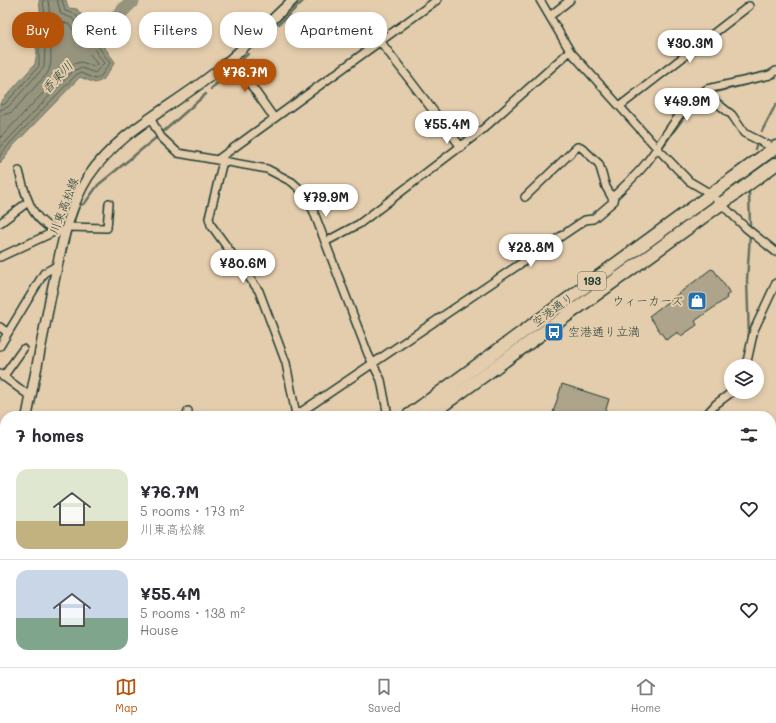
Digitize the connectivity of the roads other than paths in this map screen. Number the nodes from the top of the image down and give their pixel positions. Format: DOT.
graph roads {
  1 [pos="293,0"];
  2 [pos="437,0"];
  3 [pos="540,0"];
  4 [pos="570,0"];
  5 [pos="749,6"];
  6 [pos="550,16"];
  7 [pos="387,36"];
  8 [pos="370,48"];
  9 [pos="385,48"];
  10 [pos="570,51"];
  11 [pos="232,58"];
  12 [pos="776,71"];
  13 [pos="703,92"];
  14 [pos="620,106"];
  15 [pos="150,118"];
  16 [pos="274,118"];
  17 [pos="461,147"];
  18 [pos="657,148"];
  19 [pos="776,148"];
  20 [pos="220,160"];
  21 [pos="776,164"];
  22 [pos="19,171"];
  23 [pos="711,194"];
  24 [pos="525,197"];
  25 [pos="612,198"];
  26 [pos="28,202"];
  27 [pos="109,203"];
  28 [pos="719,204"];
  29 [pos="0,223"];
  30 [pos="62,231"];
  31 [pos="325,242"];
  32 [pos="776,252"];
  33 [pos="0,257"];
  34 [pos="58,265"];
  35 [pos="776,283"];
  36 [pos="0,327"];
  37 [pos="8,333"];
  38 [pos="0,346"];
  39 [pos="23,349"];
  40 [pos="748,359"];
  41 [pos="373,364"];
  42 [pos="2,376"];
  43 [pos="31,396"];
  44 [pos="724,398"];
  45 [pos="28,411"];
  46 [pos="295,411"];
  47 [pos="303,411"];
  48 [pos="387,411"];
  49 [pos="415,411"];
  50 [pos="435,411"];
  51 [pos="710,411"];
  1 -- 11 [label="main road, 川東高松線"];
  2 -- 7 [label="street"];
  3 -- 6 [label="street"];
  4 -- 6 [label="street"];
  5 -- 14 [label="street"];
  6 -- 10 [label="street"];
  8 -- 16 [label="street"];
  9 -- 17 [label="street"];
  10 -- 14 [label="street"];
  10 -- 17 [label="street"];
  11 -- 15 [label="main road, 川東高松線"];
  11 -- 16 [label="street"];
  12 -- 13 [label="street"];
  13 -- 18 [label="street"];
  13 -- 19 [label="street"];
  14 -- 18 [label="street"];
  15 -- 20 [label="street"];
  15 -- 30 [label="main road, 川東高松線"];
  16 -- 20 [label="street"];
  17 -- 31 [label="street"];
  18 -- 23 [label="street"];
  18 -- 25 [label="street"];
  19 -- 23 [label="highway, 空港通り / 193"];
  20 -- 31 [label="street"];
  20 -- 46 [label="street"];
  21 -- 28 [label="highway, 空港通り / 193"];
  22 -- 26 [label="street"];
  23 -- 28 [label="street"];
  23 -- 49 [label="highway, 空港通り / 193"];
  24 -- 25 [label="street"];
  25 -- 41 [label="street"];
  26 -- 29 [label="street"];
  26 -- 30 [label="street"];
  27 -- 30 [label="street"];
  28 -- 32 [label="street"];
  28 -- 50 [label="highway, 空港通り / 193"];
  30 -- 33 [label="street"];
  30 -- 34 [label="main road, 川東高松線"];
  31 -- 41 [label="street"];
  34 -- 37 [label="street"];
  34 -- 43 [label="main road, 川東高松線"];
  35 -- 40 [label="street"];
  36 -- 37 [label="street"];
  37 -- 38 [label="street"];
  39 -- 42 [label="street"];
  41 -- 47 [label="street"];
  41 -- 48 [label="street"];
  42 -- 43 [label="street"];
  43 -- 45 [label="main road, 川東高松線"];
  44 -- 51 [label="street"];
}
